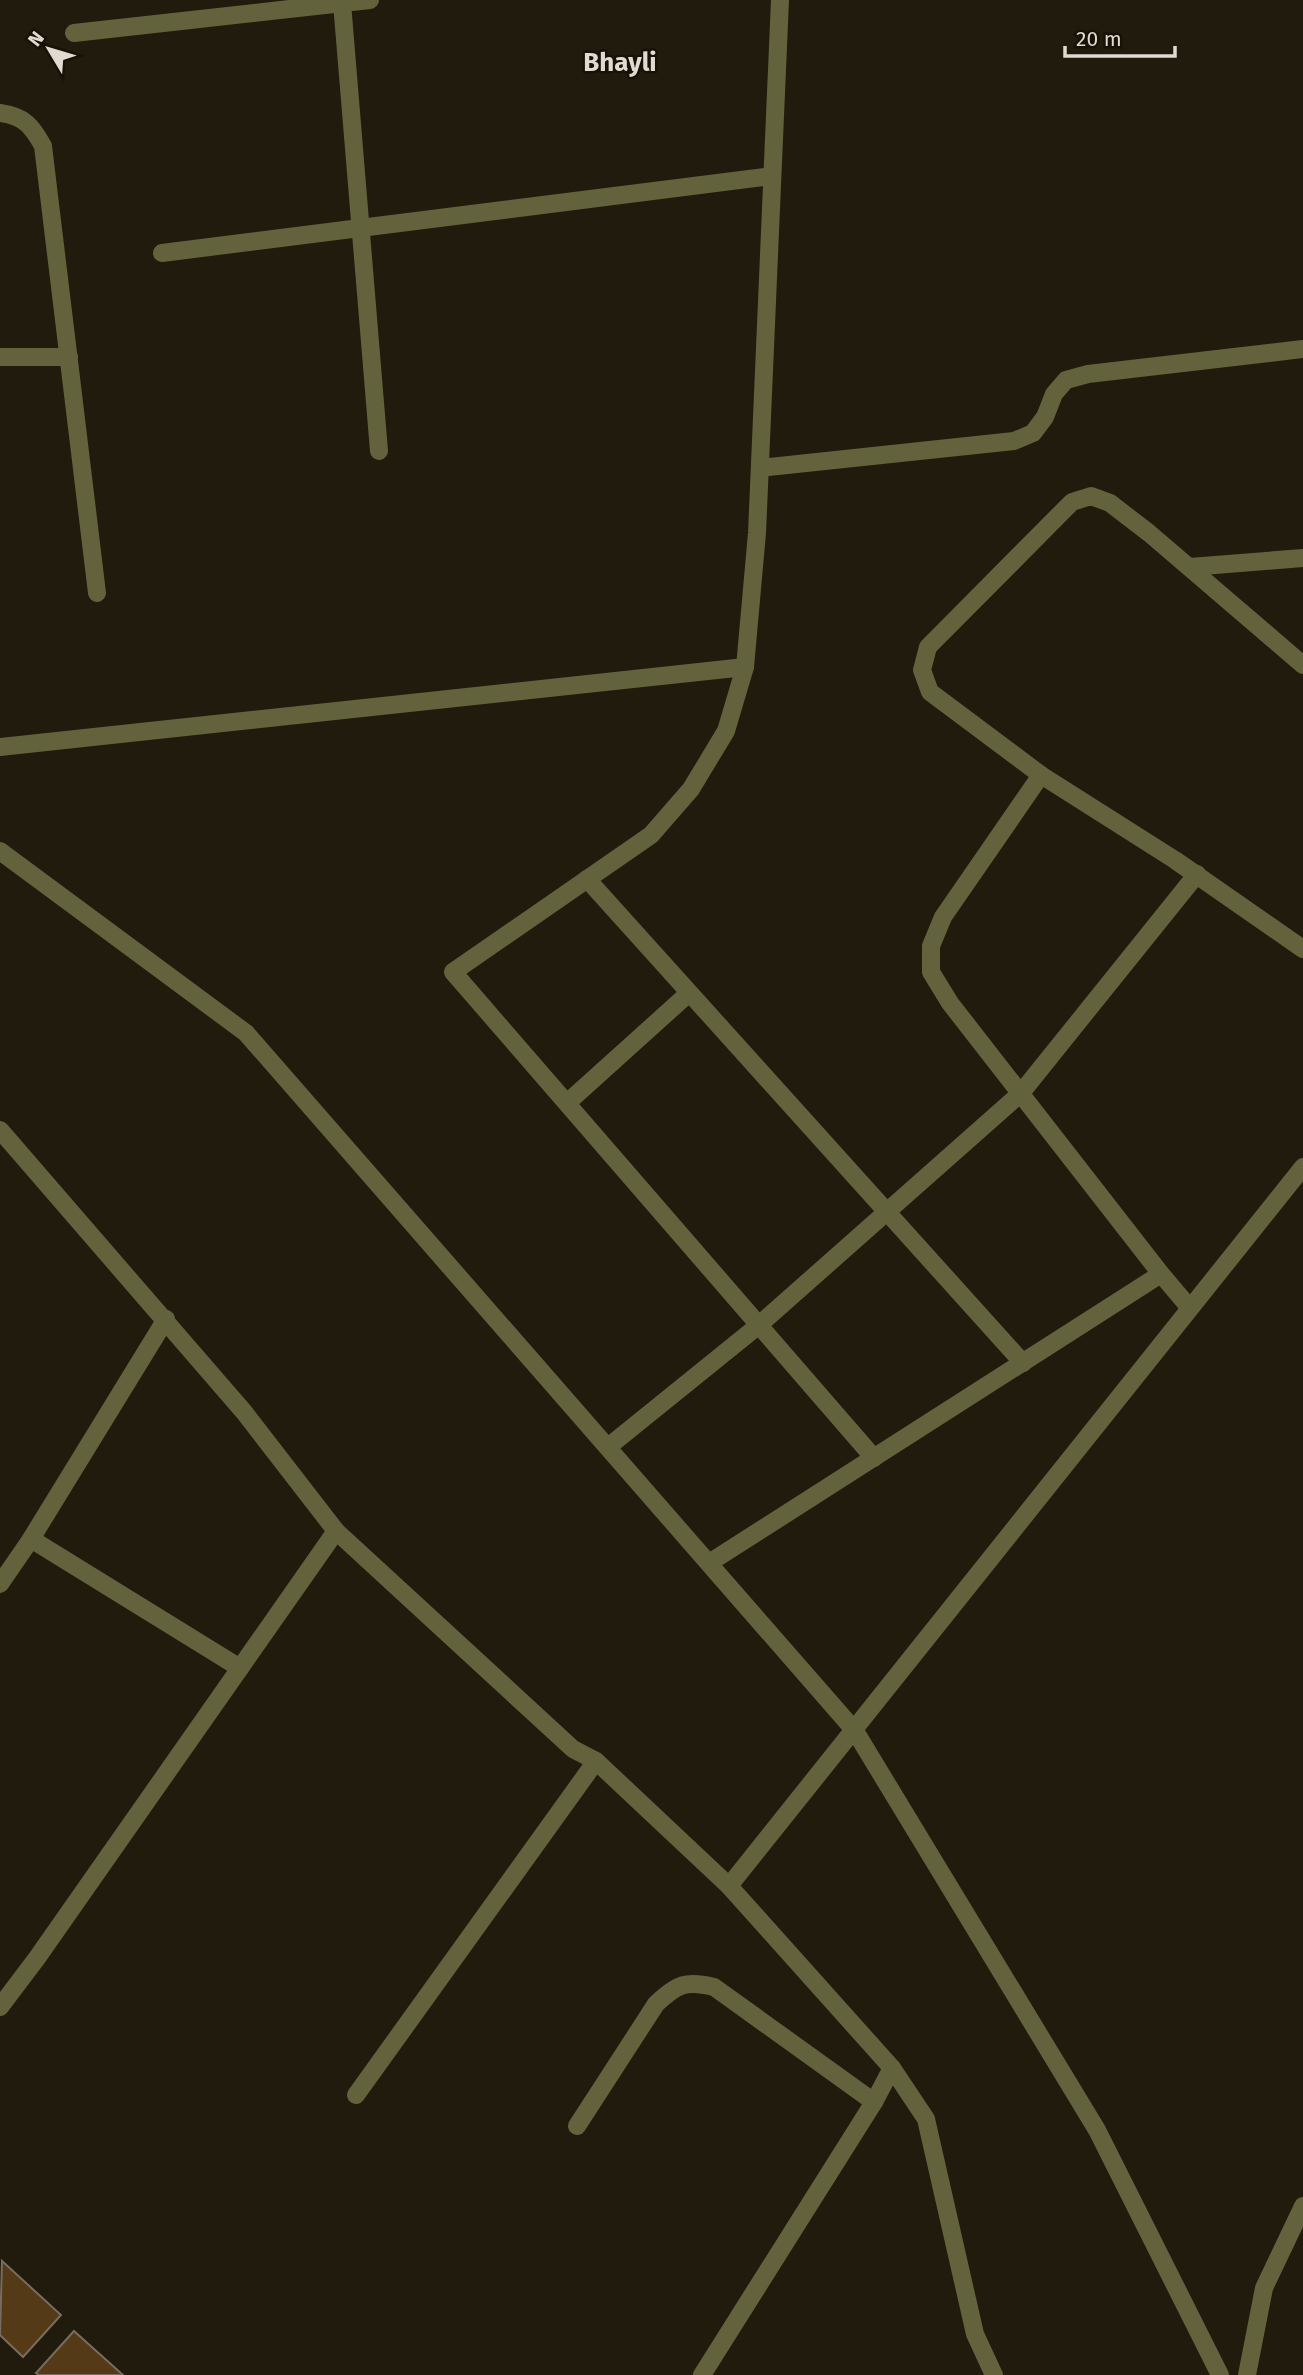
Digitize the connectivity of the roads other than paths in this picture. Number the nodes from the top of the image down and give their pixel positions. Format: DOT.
graph roads {
  1 [pos="370,0"];
  2 [pos="780,0"];
  3 [pos="342,3"];
  4 [pos="74,33"];
  5 [pos="0,113"];
  6 [pos="772,176"];
  7 [pos="361,226"];
  8 [pos="162,253"];
  9 [pos="1303,349"];
  10 [pos="0,357"];
  11 [pos="69,357"];
  12 [pos="379,451"];
  13 [pos="760,468"];
  14 [pos="1303,558"];
  15 [pos="1190,567"];
  16 [pos="97,593"];
  17 [pos="1303,665"];
  18 [pos="745,667"];
  19 [pos="0,747"];
  20 [pos="1041,775"];
  21 [pos="0,851"];
  22 [pos="1197,874"];
  23 [pos="587,880"];
  24 [pos="1303,949"];
  25 [pos="689,993"];
  26 [pos="1021,1093"];
  27 [pos="567,1103"];
  28 [pos="0,1130"];
  29 [pos="1303,1167"];
  30 [pos="885,1210"];
  31 [pos="1161,1274"];
  32 [pos="1189,1307"];
  33 [pos="166,1319"];
  34 [pos="759,1325"];
  35 [pos="1023,1363"];
  36 [pos="608,1447"];
  37 [pos="874,1458"];
  38 [pos="336,1531"];
  39 [pos="31,1539"];
  40 [pos="709,1563"];
  41 [pos="0,1584"];
  42 [pos="240,1668"];
  43 [pos="855,1731"];
  44 [pos="596,1761"];
  45 [pos="729,1886"];
  46 [pos="0,2007"];
  47 [pos="892,2067"];
  48 [pos="356,2095"];
  49 [pos="874,2102"];
  50 [pos="577,2126"];
  51 [pos="1303,2206"];
  52 [pos="702,2375"];
  53 [pos="994,2375"];
  54 [pos="1220,2375"];
  55 [pos="1247,2375"];
  1 -- 3 [label="street"];
  2 -- 6 [label="street"];
  3 -- 4 [label="street"];
  3 -- 7 [label="street"];
  5 -- 11 [label="street"];
  6 -- 7 [label="street"];
  6 -- 13 [label="street"];
  7 -- 8 [label="street"];
  7 -- 12 [label="street"];
  9 -- 13 [label="street"];
  10 -- 11 [label="street"];
  11 -- 16 [label="street"];
  13 -- 18 [label="street"];
  14 -- 15 [label="street"];
  15 -- 17 [label="street"];
  15 -- 20 [label="street"];
  18 -- 19 [label="street"];
  18 -- 23 [label="street"];
  20 -- 22 [label="street"];
  20 -- 26 [label="street"];
  21 -- 36 [label="street"];
  22 -- 24 [label="street"];
  22 -- 26 [label="street"];
  23 -- 25 [label="street"];
  23 -- 27 [label="street"];
  25 -- 27 [label="street"];
  25 -- 30 [label="street"];
  26 -- 30 [label="street"];
  26 -- 31 [label="street"];
  27 -- 34 [label="street"];
  28 -- 33 [label="street"];
  29 -- 32 [label="street"];
  30 -- 34 [label="street"];
  30 -- 35 [label="street"];
  31 -- 32 [label="street"];
  31 -- 35 [label="street"];
  32 -- 43 [label="street"];
  33 -- 38 [label="street"];
  33 -- 39 [label="street"];
  34 -- 36 [label="street"];
  34 -- 37 [label="street"];
  35 -- 37 [label="street"];
  36 -- 40 [label="street"];
  37 -- 40 [label="street"];
  38 -- 42 [label="street"];
  38 -- 44 [label="street"];
  39 -- 41 [label="street"];
  39 -- 42 [label="street"];
  40 -- 43 [label="street"];
  42 -- 46 [label="street"];
  43 -- 45 [label="street"];
  43 -- 54 [label="street"];
  44 -- 45 [label="street"];
  44 -- 48 [label="street"];
  45 -- 47 [label="street"];
  47 -- 49 [label="street"];
  47 -- 53 [label="street"];
  49 -- 50 [label="street"];
  49 -- 52 [label="street"];
  51 -- 55 [label="street"];
}
